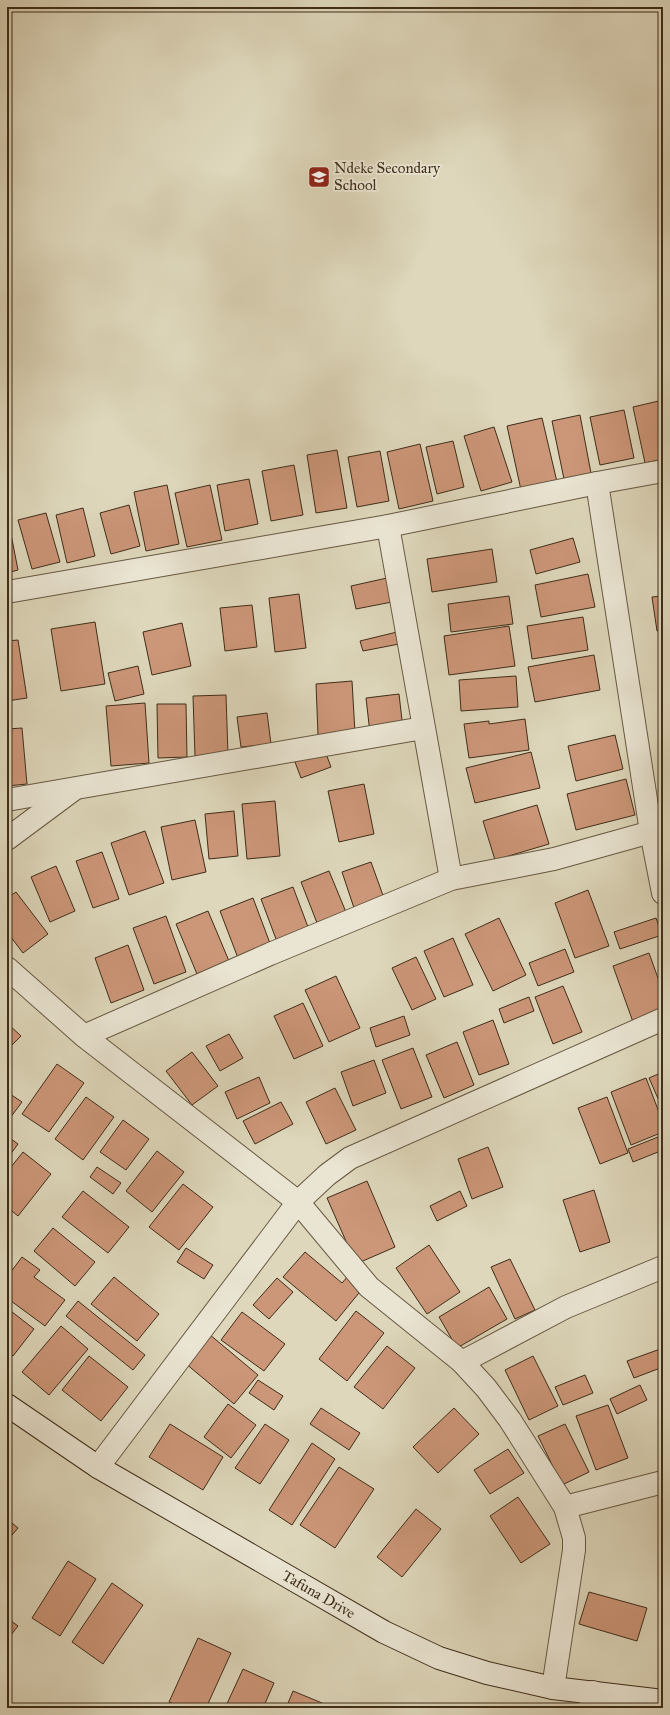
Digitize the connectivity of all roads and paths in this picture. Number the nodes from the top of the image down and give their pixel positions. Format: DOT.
graph roads {
  1 [pos="663,471"];
  2 [pos="597,483"];
  3 [pos="388,526"];
  4 [pos="7,592"];
  5 [pos="423,728"];
  6 [pos="77,787"];
  7 [pos="7,800"];
  8 [pos="651,832"];
  9 [pos="7,839"];
  10 [pos="451,879"];
  11 [pos="663,892"];
  12 [pos="7,968"];
  13 [pos="663,1019"];
  14 [pos="84,1036"];
  15 [pos="298,1202"];
  16 [pos="663,1267"];
  17 [pos="462,1362"];
  18 [pos="7,1405"];
  19 [pos="98,1467"];
  20 [pos="663,1482"];
  21 [pos="565,1507"];
  22 [pos="553,1688"];
  23 [pos="592,1700"];
  24 [pos="663,1701"];
  1 -- 2 [label="street"];
  2 -- 3 [label="street"];
  2 -- 8 [label="street"];
  3 -- 4 [label="street"];
  3 -- 5 [label="street"];
  5 -- 6 [label="street"];
  5 -- 10 [label="street"];
  6 -- 7 [label="street"];
  6 -- 9 [label="street"];
  8 -- 10 [label="street"];
  8 -- 11 [label="street"];
  10 -- 14 [label="street"];
  12 -- 14 [label="street"];
  13 -- 15 [label="street"];
  14 -- 15 [label="street"];
  15 -- 17 [label="street"];
  15 -- 19 [label="street"];
  16 -- 17 [label="street"];
  17 -- 21 [label="street"];
  18 -- 19 [label="street, Tafuna Drive"];
  19 -- 22 [label="street, Tafuna Drive"];
  20 -- 21 [label="street"];
  21 -- 22 [label="street"];
  22 -- 23 [label="street, Tafuna Drive"];
  23 -- 24 [label="street, Tafuna Drive"];
}
